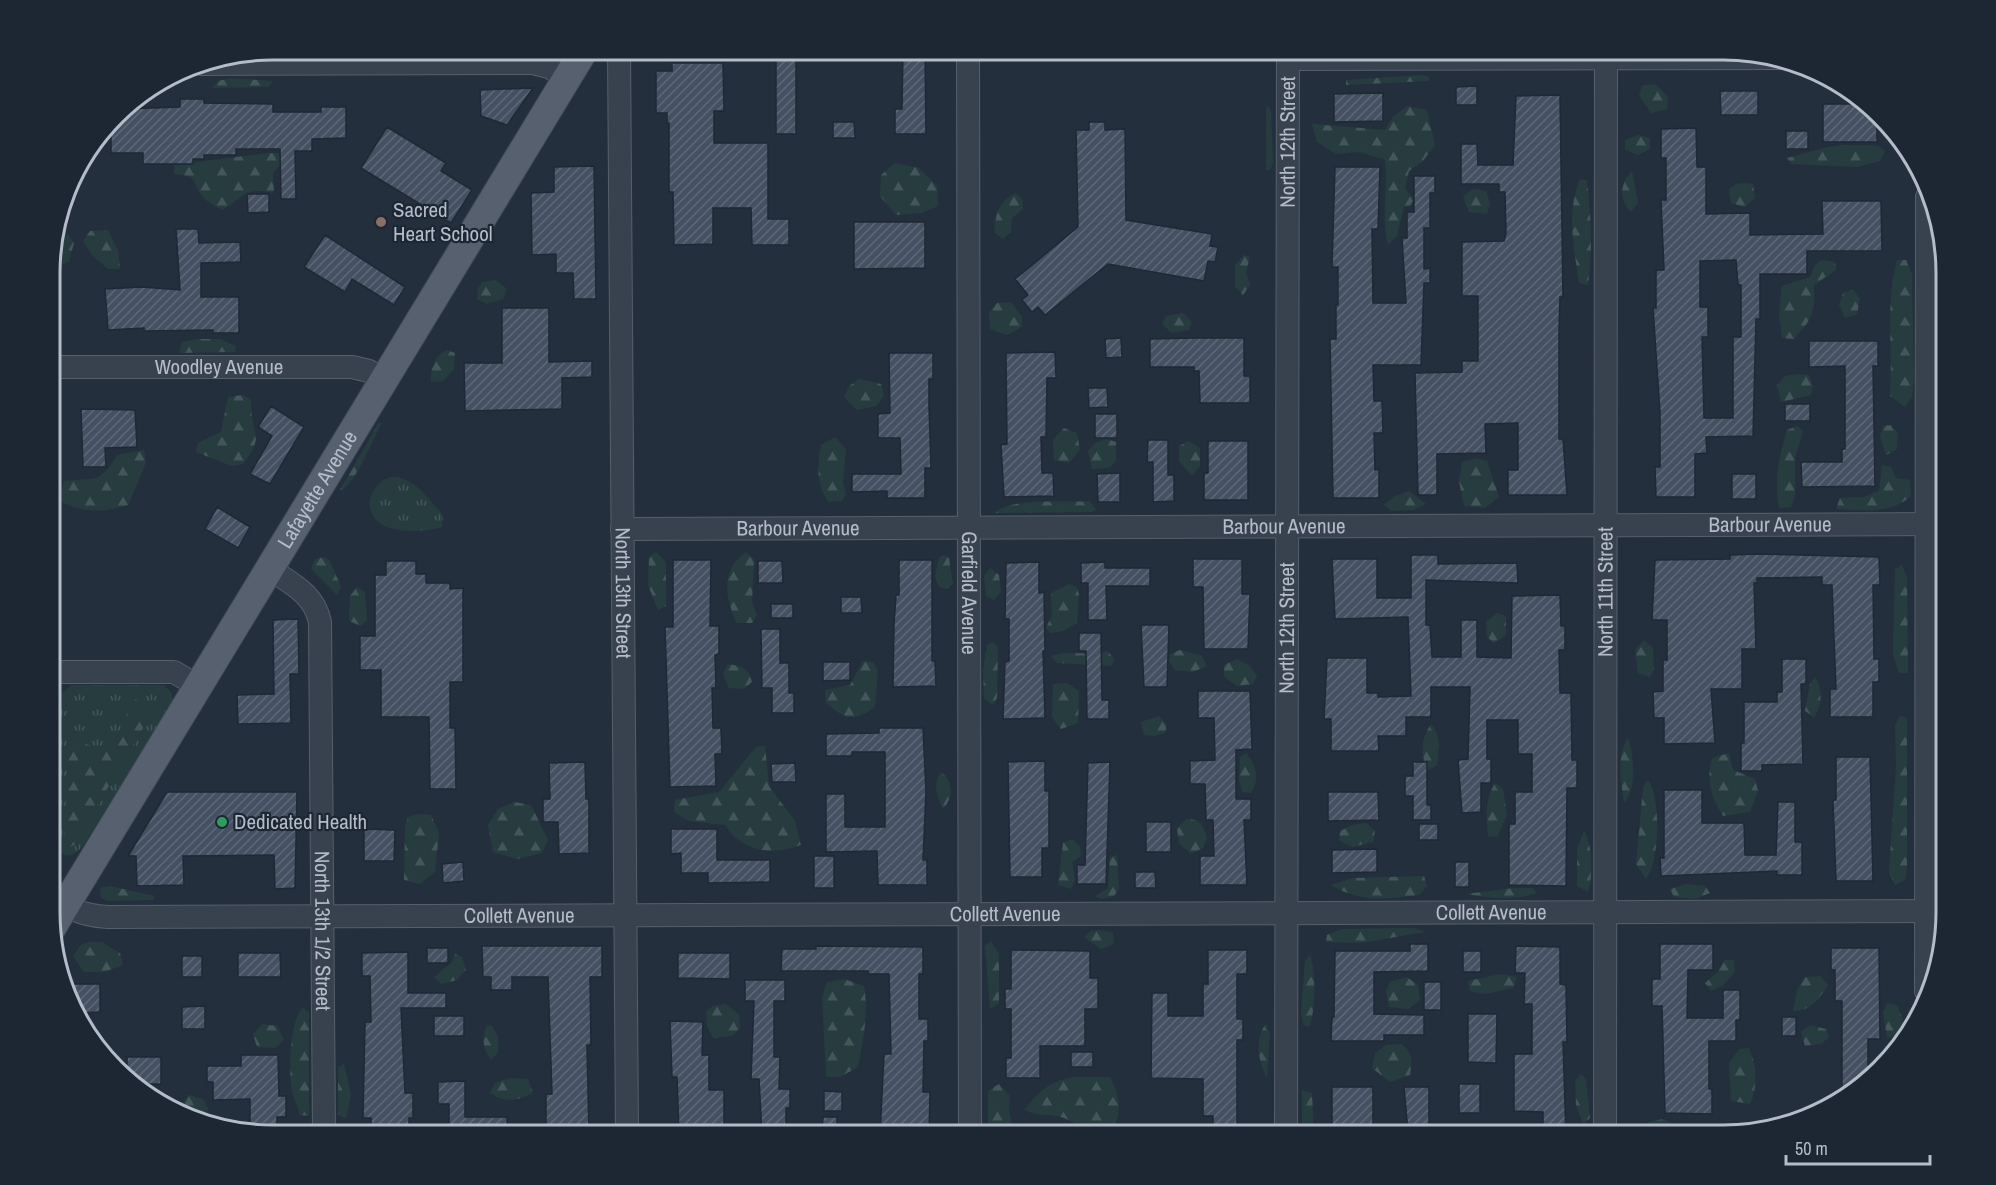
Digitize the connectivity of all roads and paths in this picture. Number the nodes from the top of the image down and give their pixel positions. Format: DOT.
graph roads {
  1 [pos="578,60"];
  2 [pos="619,60"];
  3 [pos="968,60"];
  4 [pos="1288,60"];
  5 [pos="1606,60"];
  6 [pos="238,63"];
  7 [pos="566,78"];
  8 [pos="1929,216"];
  9 [pos="60,367"];
  10 [pos="383,381"];
  11 [pos="1936,488"];
  12 [pos="1936,524"];
  13 [pos="1606,525"];
  14 [pos="1287,527"];
  15 [pos="968,528"];
  16 [pos="622,529"];
  17 [pos="270,568"];
  18 [pos="60,672"];
  19 [pos="198,686"];
  20 [pos="60,895"];
  21 [pos="60,898"];
  22 [pos="1605,911"];
  23 [pos="1936,911"];
  24 [pos="1287,912"];
  25 [pos="968,913"];
  26 [pos="625,914"];
  27 [pos="323,916"];
  28 [pos="1929,967"];
  29 [pos="324,1125"];
  30 [pos="627,1125"];
  31 [pos="970,1125"];
  32 [pos="1286,1125"];
  33 [pos="1605,1125"];
  1 -- 7 [label="main road, Lafayette Avenue"];
  2 -- 16 [label="street, North 13th Street"];
  3 -- 15 [label="street, Garfield Avenue"];
  4 -- 14 [label="street, North 12th Street"];
  5 -- 13 [label="street, North 11th Street"];
  6 -- 7 [label="street"];
  7 -- 10 [label="main road, Lafayette Avenue"];
  8 -- 11 [label="street"];
  9 -- 10 [label="street, Woodley Avenue"];
  10 -- 17 [label="main road, Lafayette Avenue"];
  12 -- 13 [label="street, Barbour Avenue"];
  13 -- 14 [label="street, Barbour Avenue"];
  13 -- 22 [label="street, North 11th Street"];
  14 -- 15 [label="street, Barbour Avenue"];
  14 -- 24 [label="street, North 12th Street"];
  15 -- 16 [label="street, Barbour Avenue"];
  15 -- 25 [label="street, Garfield Avenue"];
  16 -- 26 [label="street, North 13th Street"];
  17 -- 19 [label="main road, Lafayette Avenue"];
  17 -- 27 [label="street, North 13th 1/2 Street"];
  18 -- 19 [label="street"];
  19 -- 20 [label="main road, Lafayette Avenue"];
  21 -- 27 [label="street, Collett Avenue"];
  22 -- 23 [label="street, Collett Avenue"];
  22 -- 24 [label="street, Collett Avenue"];
  22 -- 33 [label="street, North 11th Street"];
  23 -- 28 [label="street"];
  24 -- 25 [label="street, Collett Avenue"];
  24 -- 32 [label="street, North 12th Street"];
  25 -- 26 [label="street, Collett Avenue"];
  25 -- 31 [label="street, Garfield Avenue"];
  26 -- 27 [label="street, Collett Avenue"];
  26 -- 30 [label="street, North 13th Street"];
  27 -- 29 [label="street, North 13th 1/2 Street"];
}
